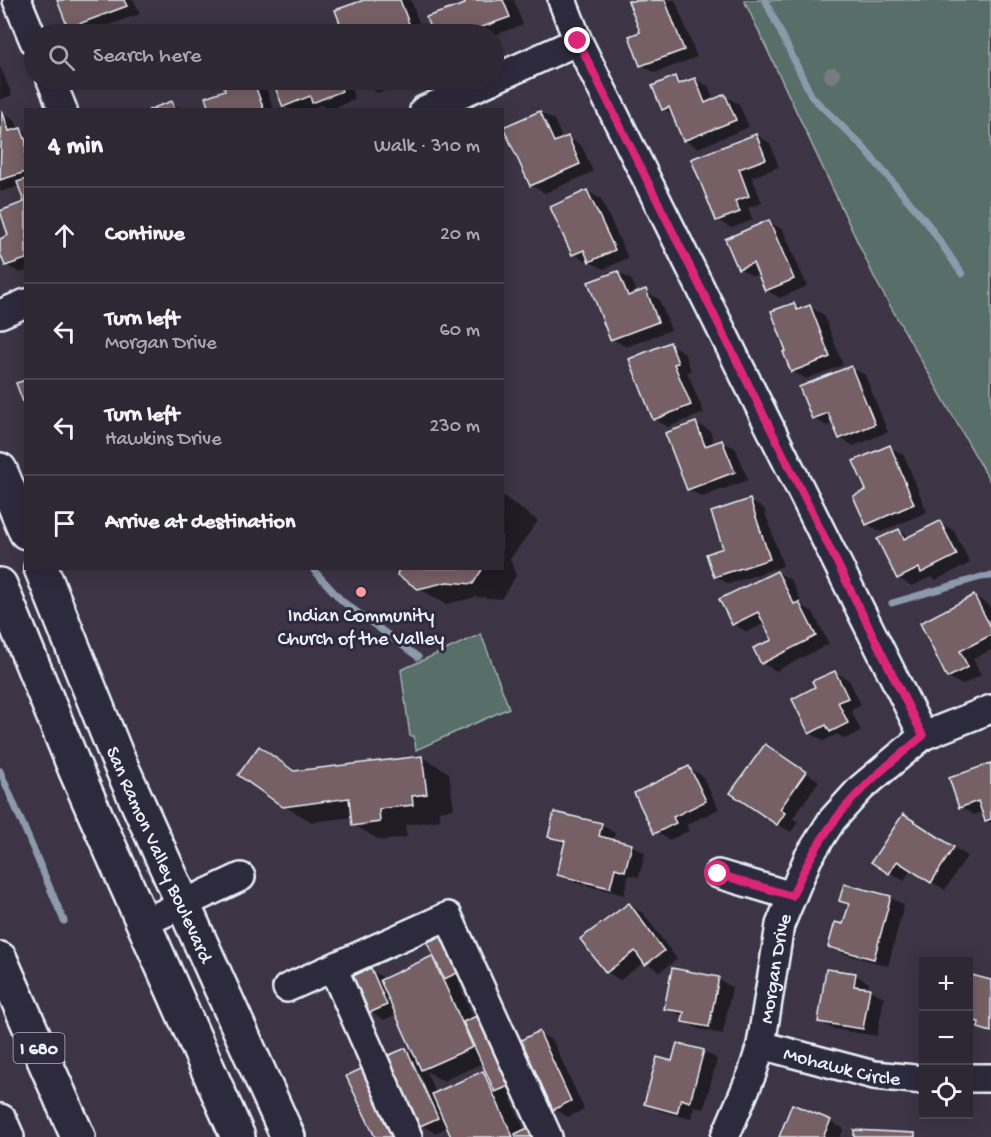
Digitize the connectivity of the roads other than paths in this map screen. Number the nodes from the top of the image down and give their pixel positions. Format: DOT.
graph roads {
  1 [pos="17,0"];
  2 [pos="562,0"];
  3 [pos="27,24"];
  4 [pos="578,41"];
  5 [pos="504,74"];
  6 [pos="55,90"];
  7 [pos="469,90"];
  8 [pos="62,108"];
  9 [pos="428,108"];
  10 [pos="24,304"];
  11 [pos="0,314"];
  12 [pos="0,470"];
  13 [pos="24,527"];
  14 [pos="42,570"];
  15 [pos="0,585"];
  16 [pos="991,709"];
  17 [pos="923,736"];
  18 [pos="718,874"];
  19 [pos="241,878"];
  20 [pos="792,896"];
  21 [pos="183,906"];
  22 [pos="143,923"];
  23 [pos="0,959"];
  24 [pos="333,968"];
  25 [pos="287,988"];
  26 [pos="761,1045"];
  27 [pos="973,1078"];
  28 [pos="991,1078"];
  29 [pos="919,1080"];
  30 [pos="0,1121"];
  31 [pos="7,1137"];
  32 [pos="78,1137"];
  33 [pos="238,1137"];
  34 [pos="288,1137"];
  35 [pos="408,1137"];
  36 [pos="548,1137"];
  37 [pos="725,1137"];
  1 -- 3 [label="street"];
  2 -- 4 [label="street"];
  4 -- 5 [label="street"];
  4 -- 17 [label="street"];
  6 -- 8 [label="street"];
  7 -- 9 [label="street"];
  10 -- 11 [label="street"];
  12 -- 13 [label="main road"];
  14 -- 21 [label="main road, San Ramon Valley Boulevard"];
  15 -- 22 [label="main road"];
  16 -- 17 [label="street, Morgan Drive"];
  17 -- 20 [label="street, Morgan Drive"];
  18 -- 20 [label="street"];
  19 -- 21 [label="street"];
  20 -- 26 [label="street, Morgan Drive"];
  21 -- 22 [label="street"];
  21 -- 34 [label="main road, San Ramon Valley Boulevard"];
  22 -- 33 [label="main road"];
  23 -- 32 [label="main road, I 680"];
  24 -- 25 [label="street"];
  24 -- 35 [label="street"];
  24 -- 36 [label="street"];
  26 -- 29 [label="street, Mohawk Circle"];
  26 -- 37 [label="street, Morgan Drive"];
  27 -- 28 [label="street"];
  30 -- 31 [label="main road"];
}
